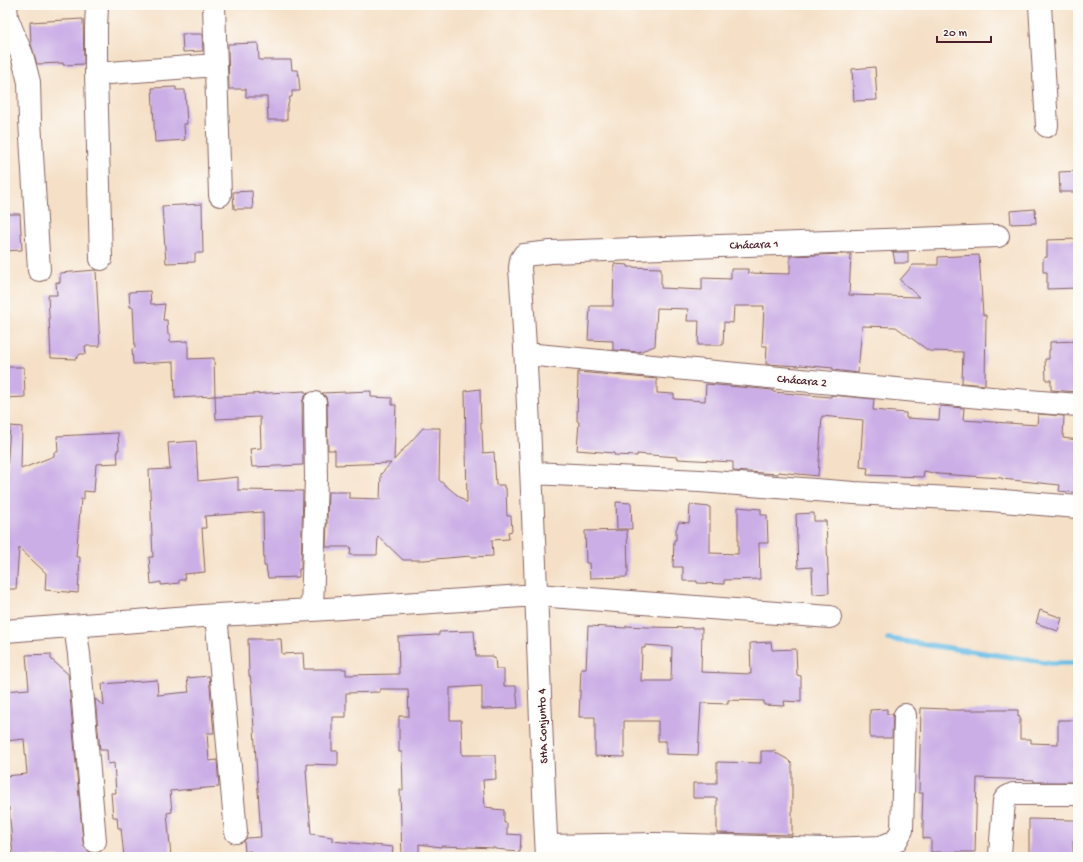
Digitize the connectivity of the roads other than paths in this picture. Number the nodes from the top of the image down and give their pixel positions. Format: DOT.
graph roads {
  1 [pos="6,5"];
  2 [pos="97,5"];
  3 [pos="214,5"];
  4 [pos="1040,5"];
  5 [pos="216,66"];
  6 [pos="96,74"];
  7 [pos="1047,126"];
  8 [pos="220,195"];
  9 [pos="998,236"];
  10 [pos="101,259"];
  11 [pos="520,268"];
  12 [pos="39,270"];
  13 [pos="526,354"];
  14 [pos="315,403"];
  15 [pos="1078,405"];
  16 [pos="532,473"];
  17 [pos="1078,507"];
  18 [pos="537,595"];
  19 [pos="312,610"];
  20 [pos="216,615"];
  21 [pos="830,617"];
  22 [pos="75,626"];
  23 [pos="5,631"];
  24 [pos="905,715"];
  25 [pos="1078,794"];
  26 [pos="236,832"];
  27 [pos="95,840"];
  28 [pos="547,851"];
  29 [pos="999,856"];
  1 -- 12 [label="street"];
  2 -- 6 [label="street"];
  3 -- 5 [label="street"];
  4 -- 7 [label="street"];
  5 -- 6 [label="street"];
  5 -- 8 [label="street"];
  6 -- 10 [label="street"];
  9 -- 11 [label="street, Chácara 1"];
  11 -- 13 [label="street, SHA Conjunto 4"];
  13 -- 15 [label="street, Chácara 2"];
  13 -- 16 [label="street, SHA Conjunto 4"];
  14 -- 19 [label="street"];
  16 -- 17 [label="street"];
  16 -- 18 [label="street, SHA Conjunto 4"];
  18 -- 19 [label="street"];
  18 -- 21 [label="street"];
  18 -- 28 [label="street, SHA Conjunto 4"];
  19 -- 20 [label="street"];
  20 -- 22 [label="street"];
  20 -- 26 [label="street"];
  22 -- 23 [label="street"];
  22 -- 27 [label="street"];
  24 -- 28 [label="street"];
  25 -- 29 [label="street"];
}
